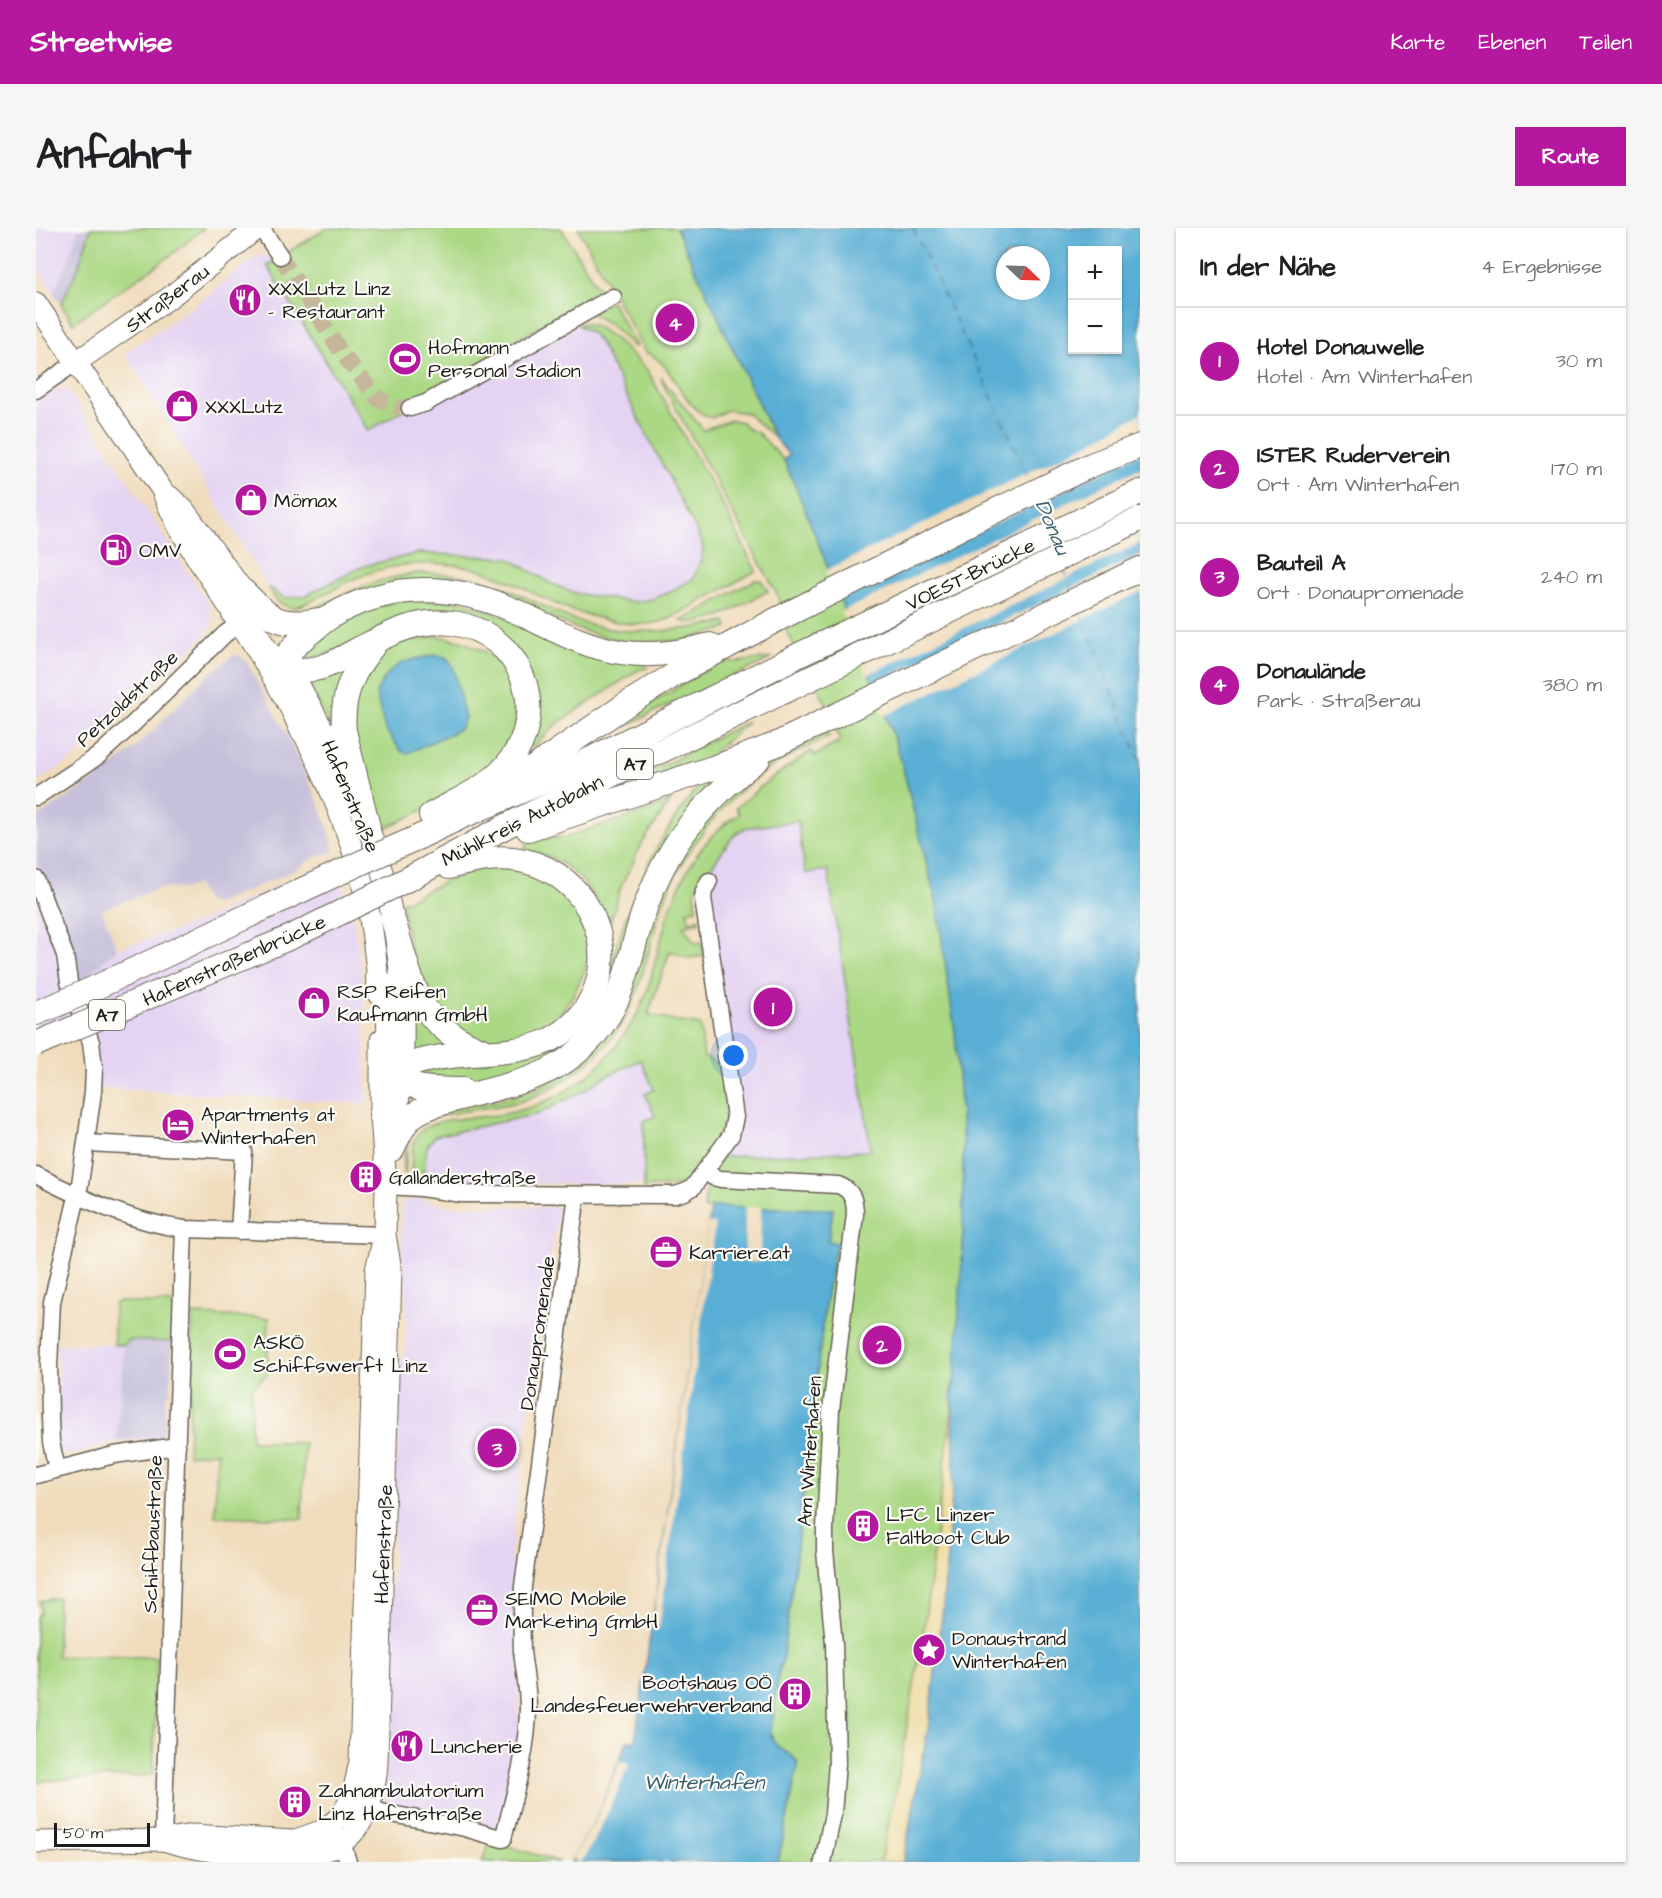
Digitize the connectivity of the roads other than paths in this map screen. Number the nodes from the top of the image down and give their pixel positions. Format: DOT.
graph roads {
  1 [pos="259,228"];
  2 [pos="280,256"];
  3 [pos="613,297"];
  4 [pos="36,303"];
  5 [pos="72,358"];
  6 [pos="36,390"];
  7 [pos="410,408"];
  8 [pos="1140,433"];
  9 [pos="1140,446"];
  10 [pos="1091,465"];
  11 [pos="162,490"];
  12 [pos="1140,492"];
  13 [pos="1140,519"];
  14 [pos="1140,569"];
  15 [pos="243,591"];
  16 [pos="237,618"];
  17 [pos="325,619"];
  18 [pos="774,621"];
  19 [pos="377,640"];
  20 [pos="799,655"];
  21 [pos="286,665"];
  22 [pos="811,677"];
  23 [pos="302,730"];
  24 [pos="777,744"];
  25 [pos="36,797"];
  26 [pos="463,816"];
  27 [pos="368,827"];
  28 [pos="418,830"];
  29 [pos="460,851"];
  30 [pos="423,873"];
  31 [pos="36,879"];
  32 [pos="709,881"];
  33 [pos="392,917"];
  34 [pos="378,978"];
  35 [pos="36,1013"];
  36 [pos="36,1044"];
  37 [pos="486,1052"];
  38 [pos="400,1075"];
  39 [pos="483,1091"];
  40 [pos="381,1115"];
  41 [pos="86,1143"];
  42 [pos="392,1149"];
  43 [pos="706,1171"];
  44 [pos="36,1175"];
  45 [pos="386,1186"];
  46 [pos="78,1195"];
  47 [pos="577,1195"];
  48 [pos="184,1229"];
  49 [pos="239,1231"];
  50 [pos="385,1235"];
  51 [pos="177,1446"];
  52 [pos="57,1469"];
  53 [pos="36,1475"];
  54 [pos="369,1807"];
  55 [pos="330,1825"];
  56 [pos="163,1840"];
  57 [pos="36,1842"];
  58 [pos="345,1853"];
  59 [pos="823,1862"];
  1 -- 2 [label="street, Straßerau"];
  1 -- 5 [label="main road, Straßerau"];
  3 -- 7 [label="street"];
  4 -- 5 [label="main road, Hafenstraße"];
  5 -- 6 [label="street"];
  5 -- 11 [label="main road, Hafenstraße"];
  8 -- 10 [label="highway"];
  9 -- 10 [label="highway"];
  10 -- 18 [label="highway"];
  11 -- 15 [label="main road, Hafenstraße"];
  11 -- 16 [label="main road, Hafenstraße"];
  12 -- 20 [label="highway, VOEST-Brücke / A7"];
  13 -- 22 [label="highway, VOEST-Brücke / A7"];
  14 -- 24 [label="highway"];
  15 -- 17 [label="highway"];
  15 -- 21 [label="main road, Hafenstraße"];
  16 -- 21 [label="highway"];
  16 -- 23 [label="main road, Hafenstraße"];
  16 -- 25 [label="street, Petzoldstraße"];
  17 -- 18 [label="highway"];
  17 -- 21 [label="highway"];
  18 -- 26 [label="highway"];
  19 -- 21 [label="highway"];
  19 -- 27 [label="highway"];
  19 -- 28 [label="highway"];
  20 -- 26 [label="highway, Mühlkreis Autobahn / A7"];
  21 -- 23 [label="highway"];
  21 -- 27 [label="main road, Hafenstraße"];
  22 -- 29 [label="highway, Mühlkreis Autobahn / A7"];
  23 -- 34 [label="main road, Hafenstraße"];
  24 -- 29 [label="highway"];
  24 -- 39 [label="highway"];
  26 -- 28 [label="highway, Mühlkreis Autobahn / A7"];
  27 -- 33 [label="main road, Hafenstraße"];
  28 -- 35 [label="highway, Hafenstraßenbrücke / A7, bridge"];
  29 -- 30 [label="highway, Mühlkreis Autobahn / A7"];
  30 -- 36 [label="highway, Hafenstraßenbrücke / A7, bridge"];
  30 -- 37 [label="highway"];
  31 -- 41 [label="street"];
  32 -- 43 [label="street"];
  33 -- 37 [label="highway"];
  33 -- 38 [label="main road, Hafenstraße"];
  34 -- 38 [label="highway"];
  34 -- 40 [label="main road, Hafenstraße"];
  37 -- 38 [label="highway"];
  38 -- 39 [label="highway"];
  38 -- 40 [label="highway"];
  38 -- 42 [label="main road, Hafenstraße"];
  39 -- 42 [label="highway"];
  40 -- 45 [label="main road, Hafenstraße"];
  41 -- 46 [label="street"];
  41 -- 49 [label="street"];
  42 -- 45 [label="main road, Hafenstraße"];
  43 -- 47 [label="street"];
  43 -- 59 [label="street, Am Winterhafen"];
  44 -- 46 [label="street"];
  45 -- 47 [label="street"];
  45 -- 50 [label="main road, Hafenstraße"];
  46 -- 48 [label="street"];
  46 -- 52 [label="street"];
  47 -- 54 [label="street, Donaupromenade"];
  48 -- 49 [label="street"];
  48 -- 51 [label="street, Schiffbaustraße"];
  49 -- 50 [label="street"];
  50 -- 54 [label="main road, Hafenstraße"];
  50 -- 55 [label="main road, Hafenstraße"];
  51 -- 52 [label="street"];
  51 -- 56 [label="street, Schiffbaustraße"];
  52 -- 53 [label="street"];
  54 -- 58 [label="main road, Hafenstraße"];
  55 -- 56 [label="main road, Hafenstraße"];
  55 -- 58 [label="street"];
  56 -- 57 [label="main road"];
  56 -- 58 [label="main road, Hafenstraße"];
}
